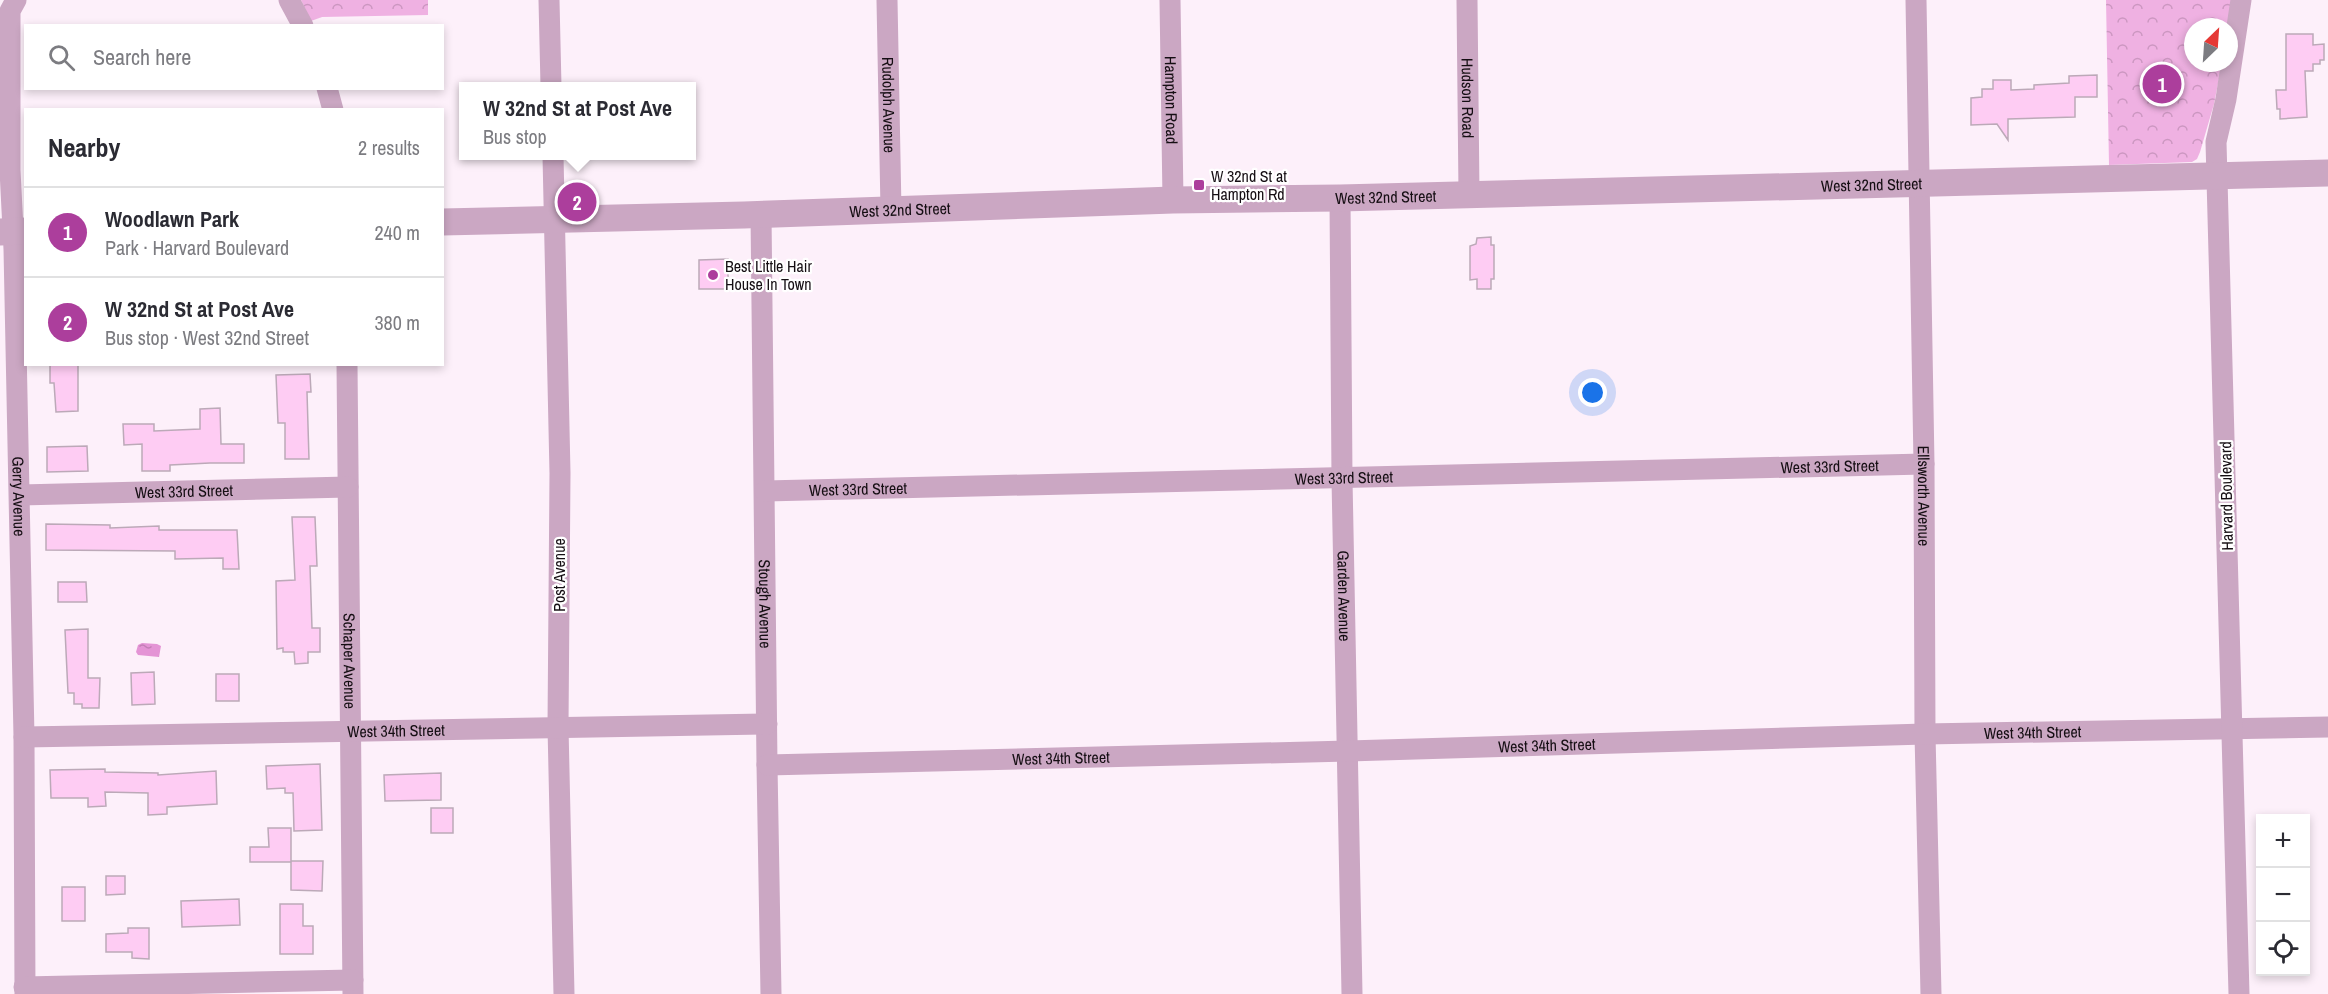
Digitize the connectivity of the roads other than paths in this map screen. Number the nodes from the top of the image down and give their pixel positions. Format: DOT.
graph roads {
  1 [pos="16,0"];
  2 [pos="289,0"];
  3 [pos="549,0"];
  4 [pos="887,0"];
  5 [pos="1170,0"];
  6 [pos="1467,0"];
  7 [pos="1916,0"];
  8 [pos="2241,0"];
  9 [pos="302,24"];
  10 [pos="551,82"];
  11 [pos="328,90"];
  12 [pos="332,108"];
  13 [pos="553,160"];
  14 [pos="2328,173"];
  15 [pos="2218,175"];
  16 [pos="1920,182"];
  17 [pos="1469,194"];
  18 [pos="1340,198"];
  19 [pos="1173,200"];
  20 [pos="891,210"];
  21 [pos="761,214"];
  22 [pos="554,220"];
  23 [pos="444,222"];
  24 [pos="13,232"];
  25 [pos="346,366"];
  26 [pos="1924,464"];
  27 [pos="1342,479"];
  28 [pos="348,487"];
  29 [pos="765,491"];
  30 [pos="20,495"];
  31 [pos="767,724"];
  32 [pos="558,727"];
  33 [pos="2328,727"];
  34 [pos="2232,728"];
  35 [pos="352,731"];
  36 [pos="1925,734"];
  37 [pos="24,737"];
  38 [pos="1348,751"];
  39 [pos="766,765"];
  40 [pos="353,987"];
  41 [pos="24,991"];
  42 [pos="564,994"];
  43 [pos="771,994"];
  44 [pos="1352,994"];
  45 [pos="1931,994"];
  46 [pos="2239,994"];
  1 -- 24 [label="street, Gerry Avenue"];
  2 -- 9 [label="street"];
  3 -- 10 [label="street"];
  4 -- 20 [label="street, Rudolph Avenue"];
  5 -- 19 [label="street, Hampton Road"];
  6 -- 17 [label="street, Hudson Road"];
  7 -- 16 [label="street, Ellsworth Avenue"];
  8 -- 15 [label="street, Harvard Boulevard"];
  11 -- 12 [label="street"];
  13 -- 22 [label="street, Post Avenue"];
  14 -- 15 [label="street, West 32nd Street"];
  15 -- 16 [label="street, West 32nd Street"];
  15 -- 34 [label="street, Harvard Boulevard"];
  16 -- 17 [label="street, West 32nd Street"];
  16 -- 26 [label="street, Ellsworth Avenue"];
  17 -- 18 [label="street, West 32nd Street"];
  18 -- 19 [label="street, West 32nd Street"];
  18 -- 27 [label="street, Garden Avenue"];
  19 -- 20 [label="street, West 32nd Street"];
  20 -- 21 [label="street, West 32nd Street"];
  21 -- 22 [label="street, West 32nd Street"];
  21 -- 29 [label="street, Stough Avenue"];
  22 -- 23 [label="street, West 32nd Street"];
  22 -- 32 [label="street, Post Avenue"];
  24 -- 30 [label="street, Gerry Avenue"];
  25 -- 28 [label="street, Schaper Avenue"];
  26 -- 27 [label="street, West 33rd Street"];
  26 -- 36 [label="street, Ellsworth Avenue"];
  27 -- 29 [label="street, West 33rd Street"];
  27 -- 38 [label="street, Garden Avenue"];
  28 -- 30 [label="street, West 33rd Street"];
  28 -- 35 [label="street, Schaper Avenue"];
  29 -- 31 [label="street, Stough Avenue"];
  30 -- 37 [label="street, Gerry Avenue"];
  31 -- 32 [label="street, West 34th Street"];
  31 -- 39 [label="street, Stough Avenue"];
  32 -- 35 [label="street, West 34th Street"];
  32 -- 42 [label="street, Post Avenue"];
  33 -- 34 [label="street, West 34th Street"];
  34 -- 36 [label="street, West 34th Street"];
  34 -- 46 [label="street, Harvard Boulevard"];
  35 -- 37 [label="street, West 34th Street"];
  35 -- 40 [label="street, Schaper Avenue"];
  36 -- 38 [label="street, West 34th Street"];
  36 -- 45 [label="street, Ellsworth Avenue"];
  37 -- 41 [label="street, Gerry Avenue"];
  38 -- 39 [label="street, West 34th Street"];
  38 -- 44 [label="street, Garden Avenue"];
  39 -- 43 [label="street, Stough Avenue"];
  40 -- 41 [label="street"];
}
